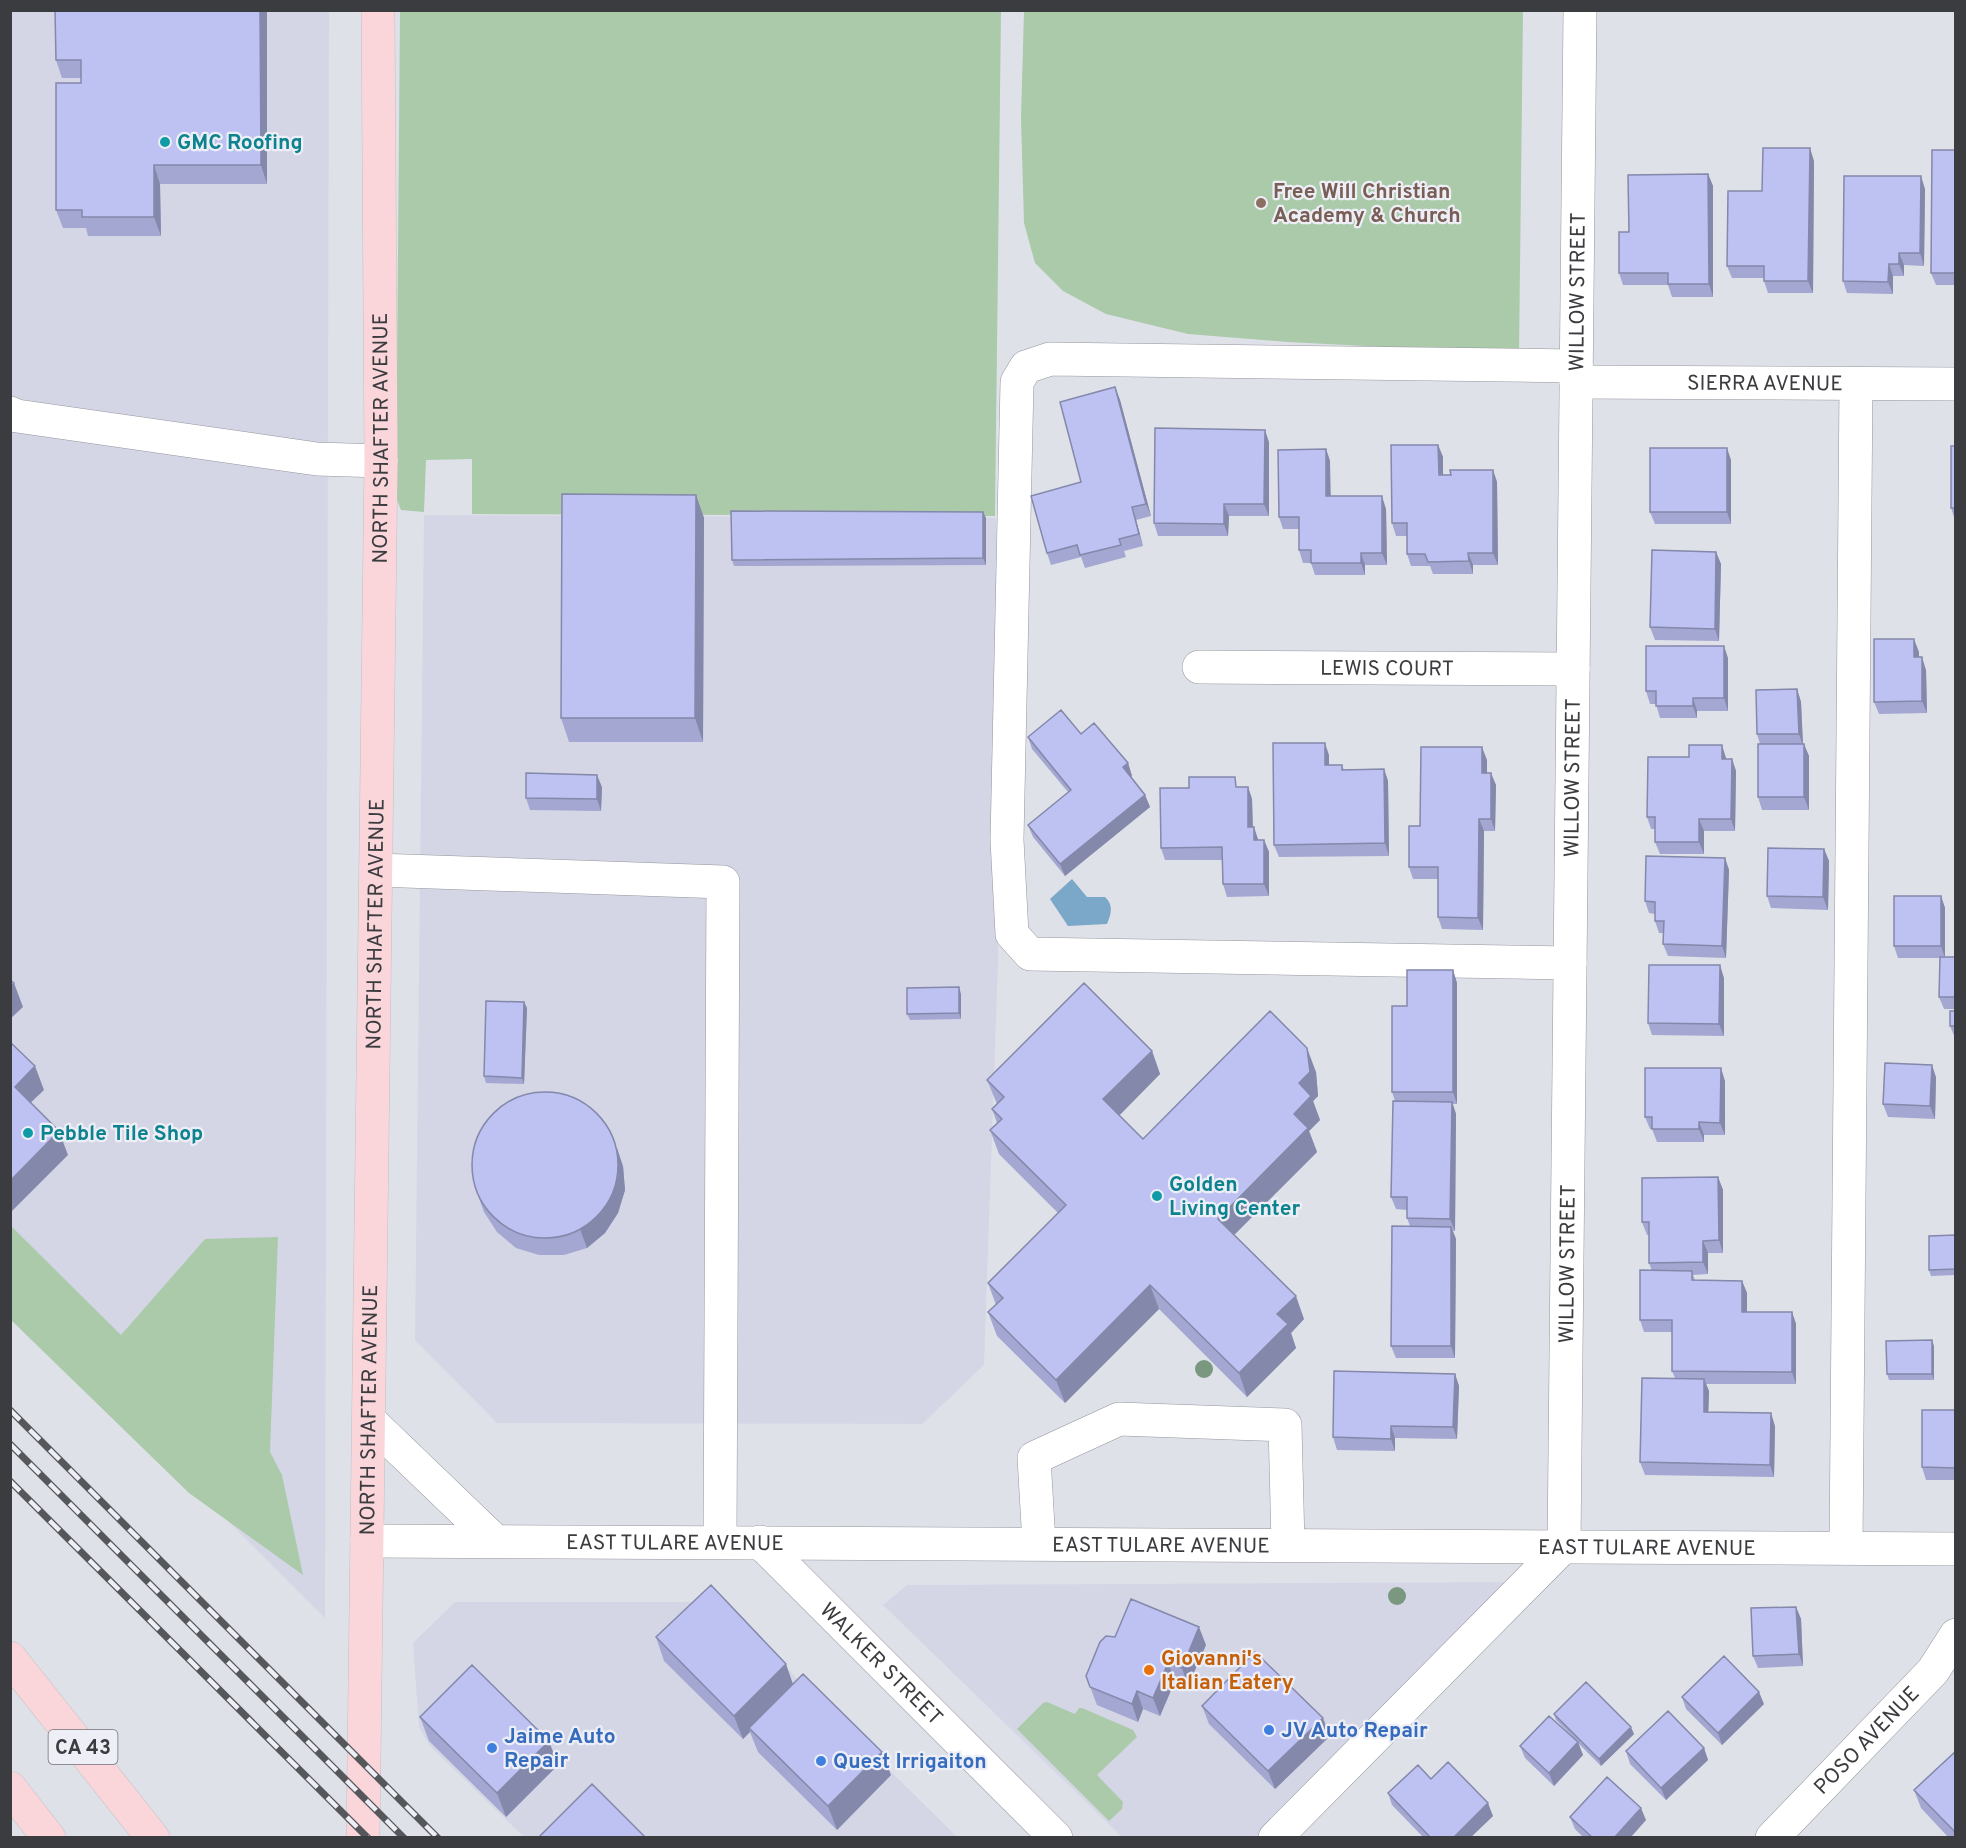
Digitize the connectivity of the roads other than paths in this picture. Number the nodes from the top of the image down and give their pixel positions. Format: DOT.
graph roads {
  1 [pos="378,10"];
  2 [pos="1580,10"];
  3 [pos="1576,374"];
  4 [pos="1856,384"];
  5 [pos="1956,384"];
  6 [pos="10,413"];
  7 [pos="381,461"];
  8 [pos="1199,667"];
  9 [pos="1573,669"];
  10 [pos="376,870"];
  11 [pos="1570,963"];
  12 [pos="369,1420"];
  13 [pos="367,1541"];
  14 [pos="495,1541"];
  15 [pos="720,1542"];
  16 [pos="760,1542"];
  17 [pos="1038,1543"];
  18 [pos="1288,1544"];
  19 [pos="1564,1546"];
  20 [pos="1846,1548"];
  21 [pos="1956,1549"];
  22 [pos="1956,1635"];
  23 [pos="10,1658"];
  24 [pos="16,1804"];
  25 [pos="48,1838"];
  26 [pos="153,1838"];
  27 [pos="363,1838"];
  28 [pos="1056,1838"];
  29 [pos="1275,1838"];
  30 [pos="1772,1838"];
  1 -- 7 [label="main road, NORTH SHAFTER AVENUE"];
  2 -- 3 [label="street, WILLOW STREET"];
  3 -- 4 [label="street, SIERRA AVENUE"];
  3 -- 9 [label="street, WILLOW STREET"];
  3 -- 11 [label="street, SIERRA AVENUE"];
  4 -- 5 [label="street, SIERRA AVENUE"];
  4 -- 20 [label="street"];
  6 -- 7 [label="street"];
  7 -- 10 [label="main road, NORTH SHAFTER AVENUE"];
  8 -- 9 [label="street, LEWIS COURT"];
  9 -- 11 [label="street, WILLOW STREET"];
  10 -- 12 [label="main road, NORTH SHAFTER AVENUE"];
  10 -- 15 [label="street"];
  11 -- 19 [label="street, WILLOW STREET"];
  12 -- 13 [label="main road, NORTH SHAFTER AVENUE"];
  12 -- 14 [label="street"];
  13 -- 14 [label="street, EAST TULARE AVENUE"];
  13 -- 27 [label="main road, NORTH SHAFTER AVENUE"];
  14 -- 15 [label="street, EAST TULARE AVENUE"];
  15 -- 16 [label="street, EAST TULARE AVENUE"];
  16 -- 17 [label="street, EAST TULARE AVENUE"];
  16 -- 28 [label="street, WALKER STREET"];
  17 -- 18 [label="street, EAST TULARE AVENUE"];
  17 -- 18 [label="street"];
  18 -- 19 [label="street, EAST TULARE AVENUE"];
  19 -- 20 [label="street, EAST TULARE AVENUE"];
  19 -- 29 [label="street"];
  20 -- 21 [label="street, EAST TULARE AVENUE"];
  22 -- 30 [label="street, POSO AVENUE"];
  23 -- 26 [label="main road, CA 43"];
  24 -- 25 [label="main road"];
}
